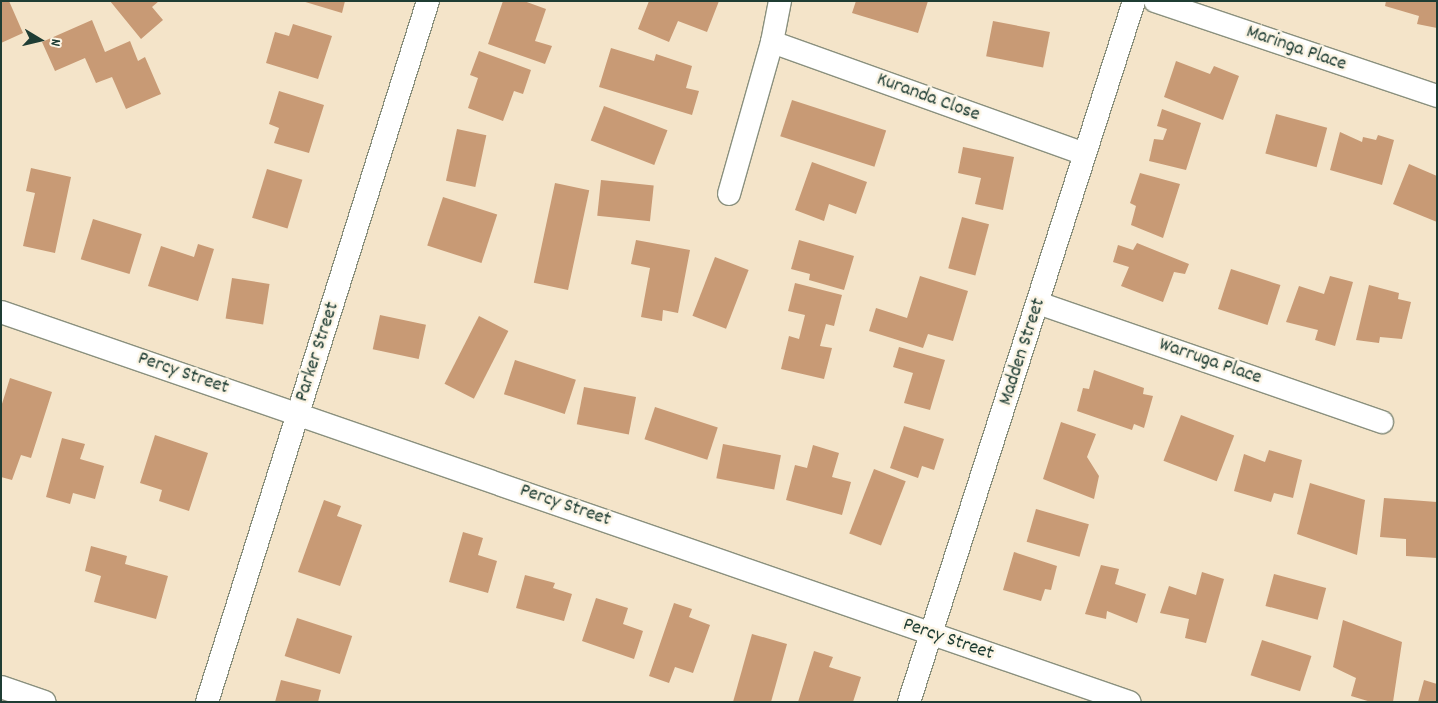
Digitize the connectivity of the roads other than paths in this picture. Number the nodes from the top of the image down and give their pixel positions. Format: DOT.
graph roads {
  1 [pos="428,1"];
  2 [pos="780,1"];
  3 [pos="1134,1"];
  4 [pos="1155,1"];
  5 [pos="772,42"];
  6 [pos="1437,96"];
  7 [pos="1084,154"];
  8 [pos="729,194"];
  9 [pos="1038,303"];
  10 [pos="1,312"];
  11 [pos="298,413"];
  12 [pos="1382,422"];
  13 [pos="931,634"];
  14 [pos="1,687"];
  15 [pos="45,702"];
  16 [pos="207,702"];
  17 [pos="909,702"];
  18 [pos="1129,702"];
  1 -- 11 [label="street, Parker Street"];
  2 -- 5 [label="street"];
  3 -- 7 [label="street, Madden Street"];
  4 -- 6 [label="street, Maringa Place"];
  5 -- 7 [label="street, Kuranda Close"];
  5 -- 8 [label="street"];
  7 -- 9 [label="street, Madden Street"];
  9 -- 12 [label="street, Warruga Place"];
  9 -- 13 [label="street, Madden Street"];
  10 -- 11 [label="street, Percy Street"];
  11 -- 13 [label="street, Percy Street"];
  11 -- 16 [label="street, Parker Street"];
  13 -- 17 [label="street, Madden Street"];
  13 -- 18 [label="street, Percy Street"];
  14 -- 15 [label="street"];
}
